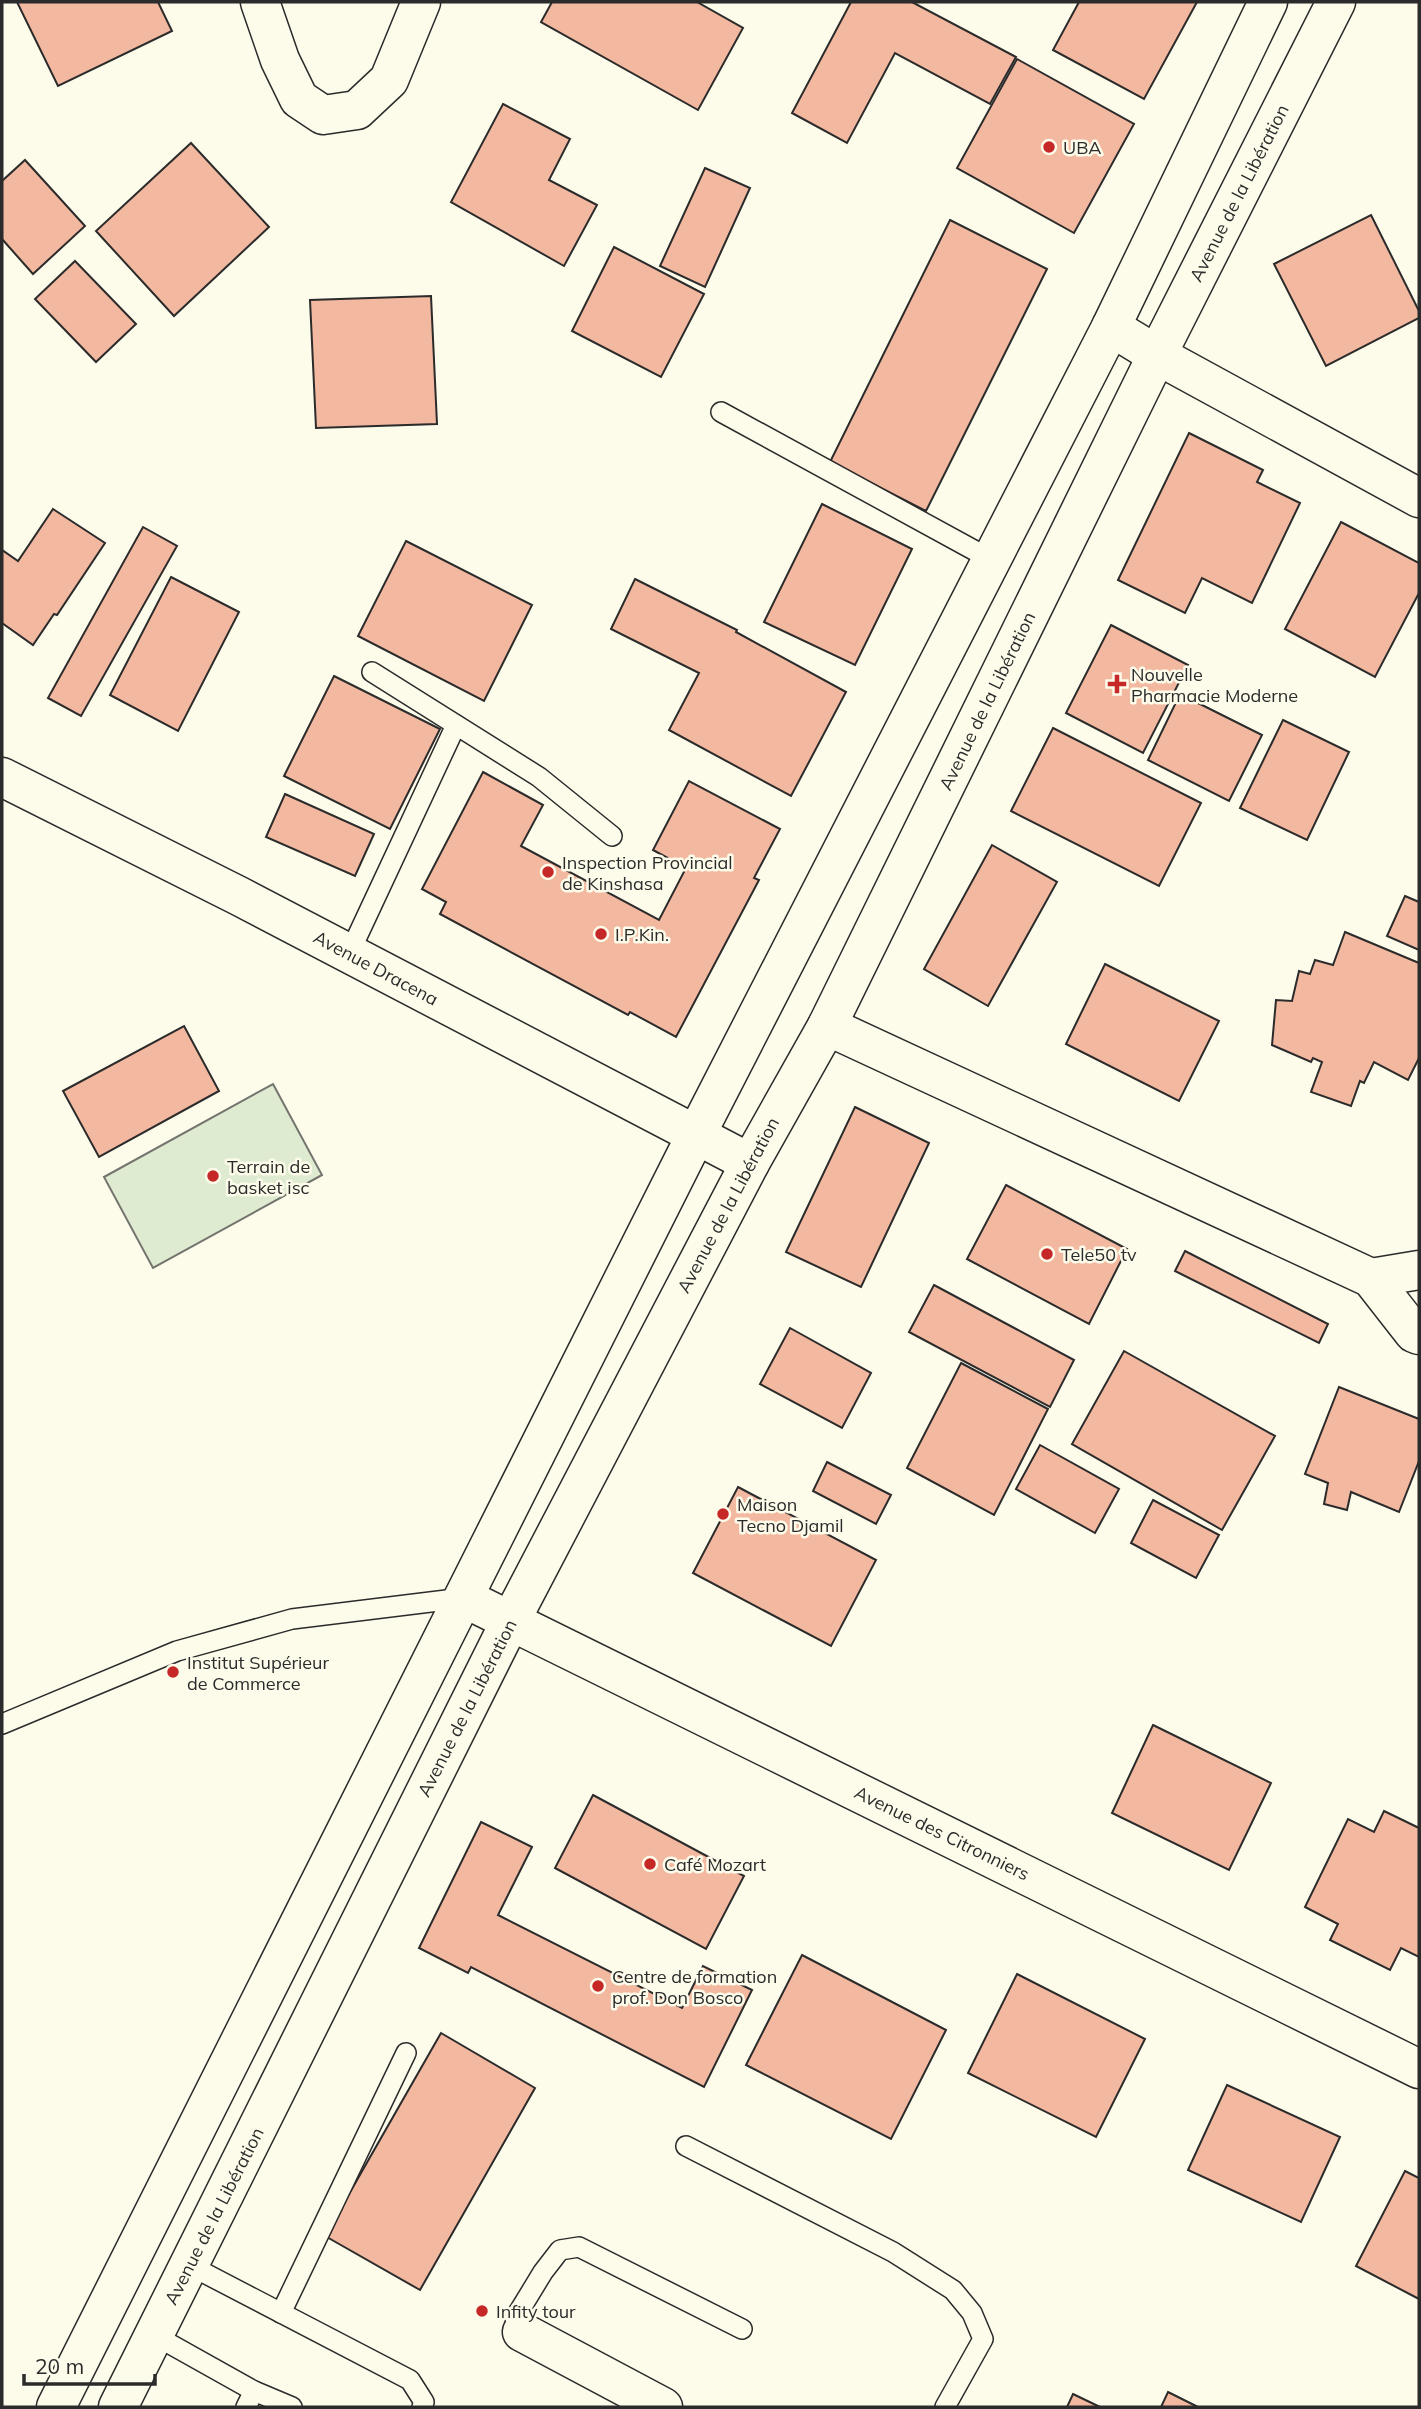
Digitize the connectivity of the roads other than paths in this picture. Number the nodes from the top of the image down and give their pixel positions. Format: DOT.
graph roads {
  1 [pos="260,2"];
  2 [pos="421,2"];
  3 [pos="1268,2"];
  4 [pos="1336,2"];
  5 [pos="1111,327"];
  6 [pos="1157,355"];
  7 [pos="721,412"];
  8 [pos="1419,498"];
  9 [pos="992,560"];
  10 [pos="372,672"];
  11 [pos="456,725"];
  12 [pos="2,777"];
  13 [pos="612,836"];
  14 [pos="349,954"];
  15 [pos="827,1026"];
  16 [pos="696,1135"];
  17 [pos="750,1163"];
  18 [pos="1419,1270"];
  19 [pos="1371,1278"];
  20 [pos="1419,1335"];
  21 [pos="464,1598"];
  22 [pos="511,1620"];
  23 [pos="2,1724"];
  24 [pos="406,2053"];
  25 [pos="1419,2069"];
  26 [pos="686,2146"];
  27 [pos="189,2265"];
  28 [pos="281,2314"];
  29 [pos="742,2329"];
  30 [pos="522,2332"];
  31 [pos="154,2335"];
  32 [pos="250,2399"];
  33 [pos="56,2407"];
  34 [pos="118,2407"];
  35 [pos="292,2407"];
  36 [pos="422,2407"];
  37 [pos="663,2407"];
  38 [pos="945,2407"];
  1 -- 2 [label="main road"];
  3 -- 5 [label="main road"];
  4 -- 6 [label="main road, Avenue de la Libération"];
  5 -- 6 [label="main road"];
  5 -- 9 [label="main road"];
  6 -- 8 [label="main road"];
  6 -- 15 [label="main road, Avenue de la Libération"];
  7 -- 9 [label="lane"];
  9 -- 16 [label="main road"];
  10 -- 11 [label="lane"];
  11 -- 13 [label="lane"];
  11 -- 14 [label="lane"];
  12 -- 14 [label="main road, Avenue Dracena"];
  14 -- 16 [label="main road, Avenue Dracena"];
  15 -- 17 [label="main road, Avenue de la Libération"];
  15 -- 19 [label="main road"];
  16 -- 17 [label="main road, Avenue Dracena"];
  16 -- 21 [label="main road"];
  17 -- 22 [label="main road, Avenue de la Libération"];
  18 -- 19 [label="main road"];
  19 -- 20 [label="main road"];
  21 -- 22 [label="main road, Avenue des Citronniers"];
  21 -- 23 [label="lane"];
  21 -- 33 [label="main road"];
  22 -- 25 [label="main road, Avenue des Citronniers"];
  22 -- 27 [label="main road, Avenue de la Libération"];
  24 -- 28 [label="lane"];
  26 -- 38 [label="lane"];
  27 -- 28 [label="lane"];
  27 -- 31 [label="main road, Avenue de la Libération"];
  28 -- 36 [label="lane"];
  29 -- 30 [label="lane"];
  30 -- 37 [label="main road"];
  31 -- 32 [label="lane"];
  31 -- 34 [label="main road, Avenue de la Libération"];
  32 -- 35 [label="lane"];
}
